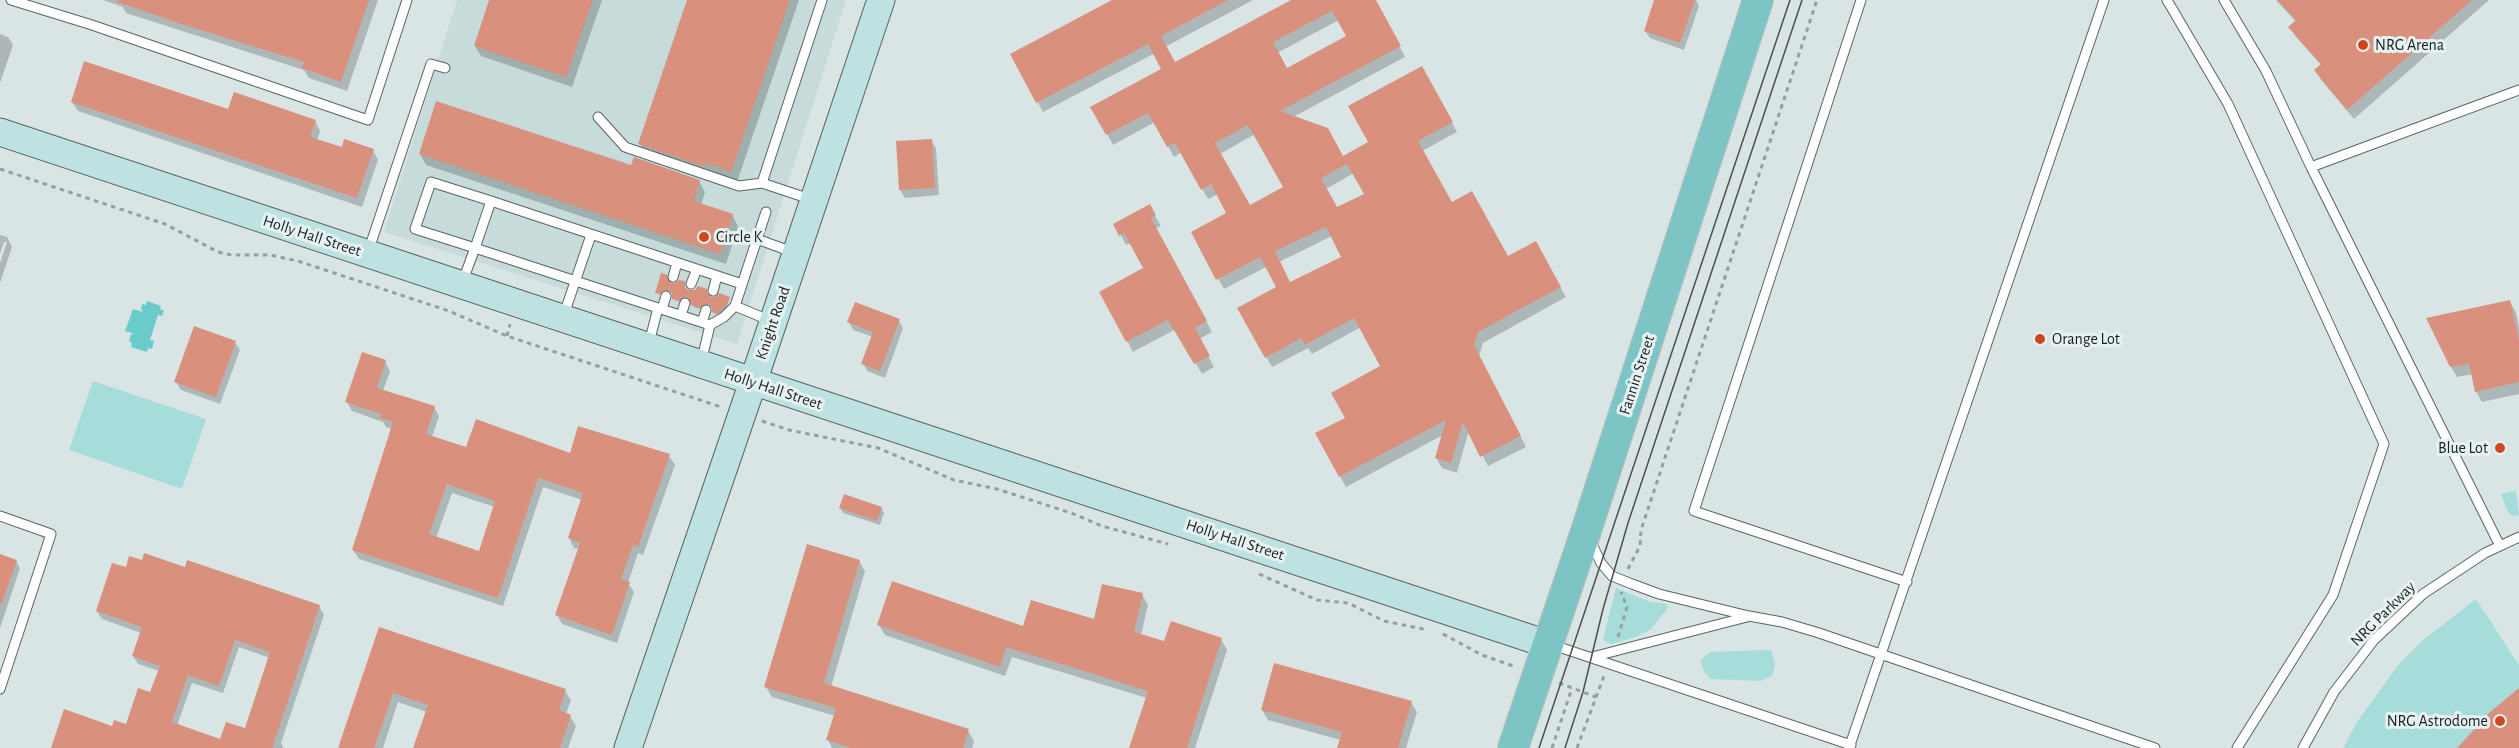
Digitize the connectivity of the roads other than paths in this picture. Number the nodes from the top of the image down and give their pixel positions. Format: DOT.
graph roads {
  1 [pos="11,0"];
  2 [pos="407,0"];
  3 [pos="822,0"];
  4 [pos="881,0"];
  5 [pos="1758,0"];
  6 [pos="1861,0"];
  7 [pos="2104,0"];
  8 [pos="2167,0"];
  9 [pos="2224,0"];
  10 [pos="446,68"];
  11 [pos="2519,90"];
  12 [pos="598,117"];
  13 [pos="0,132"];
  14 [pos="2311,167"];
  15 [pos="762,183"];
  16 [pos="814,200"];
  17 [pos="491,201"];
  18 [pos="766,212"];
  19 [pos="591,234"];
  20 [pos="756,239"];
  21 [pos="475,248"];
  22 [pos="797,253"];
  23 [pos="367,254"];
  24 [pos="677,263"];
  25 [pos="696,269"];
  26 [pos="717,276"];
  27 [pos="673,277"];
  28 [pos="576,280"];
  29 [pos="691,284"];
  30 [pos="742,284"];
  31 [pos="461,285"];
  32 [pos="713,291"];
  33 [pos="666,297"];
  34 [pos="685,303"];
  35 [pos="735,306"];
  36 [pos="660,309"];
  37 [pos="706,310"];
  38 [pos="681,315"];
  39 [pos="562,319"];
  40 [pos="774,322"];
  41 [pos="706,324"];
  42 [pos="648,347"];
  43 [pos="700,365"];
  44 [pos="753,382"];
  45 [pos="0,516"];
  46 [pos="1586,531"];
  47 [pos="2519,537"];
  48 [pos="2500,546"];
  49 [pos="1906,582"];
  50 [pos="1749,616"];
  51 [pos="1547,644"];
  52 [pos="1882,655"];
  53 [pos="1592,657"];
  54 [pos="0,689"];
  55 [pos="1850,746"];
  56 [pos="628,748"];
  57 [pos="1513,748"];
  58 [pos="2155,748"];
  59 [pos="2237,748"];
  60 [pos="2303,748"];
  1 -- 2 [label="lane"];
  3 -- 15 [label="lane"];
  4 -- 16 [label="street, Knight Road"];
  5 -- 46 [label="main road, Fannin Street"];
  6 -- 49 [label="lane"];
  7 -- 49 [label="lane"];
  8 -- 59 [label="lane"];
  9 -- 14 [label="lane"];
  10 -- 23 [label="lane"];
  11 -- 14 [label="lane"];
  12 -- 15 [label="lane"];
  13 -- 23 [label="street, Holly Hall Street"];
  14 -- 48 [label="lane"];
  15 -- 16 [label="lane"];
  16 -- 22 [label="street, Knight Road"];
  17 -- 19 [label="lane"];
  17 -- 21 [label="lane"];
  17 -- 21 [label="lane"];
  18 -- 20 [label="lane"];
  19 -- 24 [label="lane"];
  19 -- 28 [label="lane"];
  20 -- 22 [label="lane"];
  20 -- 30 [label="lane"];
  21 -- 28 [label="lane"];
  21 -- 31 [label="lane"];
  22 -- 40 [label="street, Knight Road"];
  23 -- 31 [label="street, Holly Hall Street"];
  24 -- 25 [label="lane"];
  24 -- 27 [label="lane"];
  25 -- 26 [label="lane"];
  25 -- 29 [label="lane"];
  26 -- 30 [label="lane"];
  26 -- 32 [label="lane"];
  28 -- 36 [label="lane"];
  28 -- 39 [label="lane"];
  30 -- 35 [label="lane"];
  31 -- 39 [label="street, Holly Hall Street"];
  33 -- 36 [label="lane"];
  34 -- 38 [label="lane"];
  35 -- 40 [label="lane"];
  35 -- 41 [label="lane"];
  36 -- 38 [label="lane"];
  36 -- 42 [label="lane"];
  37 -- 41 [label="lane"];
  38 -- 41 [label="lane"];
  39 -- 42 [label="street, Holly Hall Street"];
  40 -- 44 [label="street, Knight Road"];
  41 -- 43 [label="lane"];
  42 -- 43 [label="street, Holly Hall Street"];
  43 -- 44 [label="street, Holly Hall Street"];
  44 -- 51 [label="street, Holly Hall Street"];
  44 -- 56 [label="street, Knight Road"];
  45 -- 54 [label="lane"];
  46 -- 50 [label="lane"];
  46 -- 51 [label="main road, Fannin Street"];
  47 -- 48 [label="lane, NRG Parkway"];
  48 -- 60 [label="lane, NRG Parkway"];
  49 -- 52 [label="lane"];
  50 -- 52 [label="lane"];
  50 -- 53 [label="lane"];
  51 -- 53 [label="lane"];
  51 -- 57 [label="main road, Fannin Street"];
  52 -- 55 [label="lane"];
  52 -- 58 [label="lane"];
  53 -- 55 [label="lane"];
}
